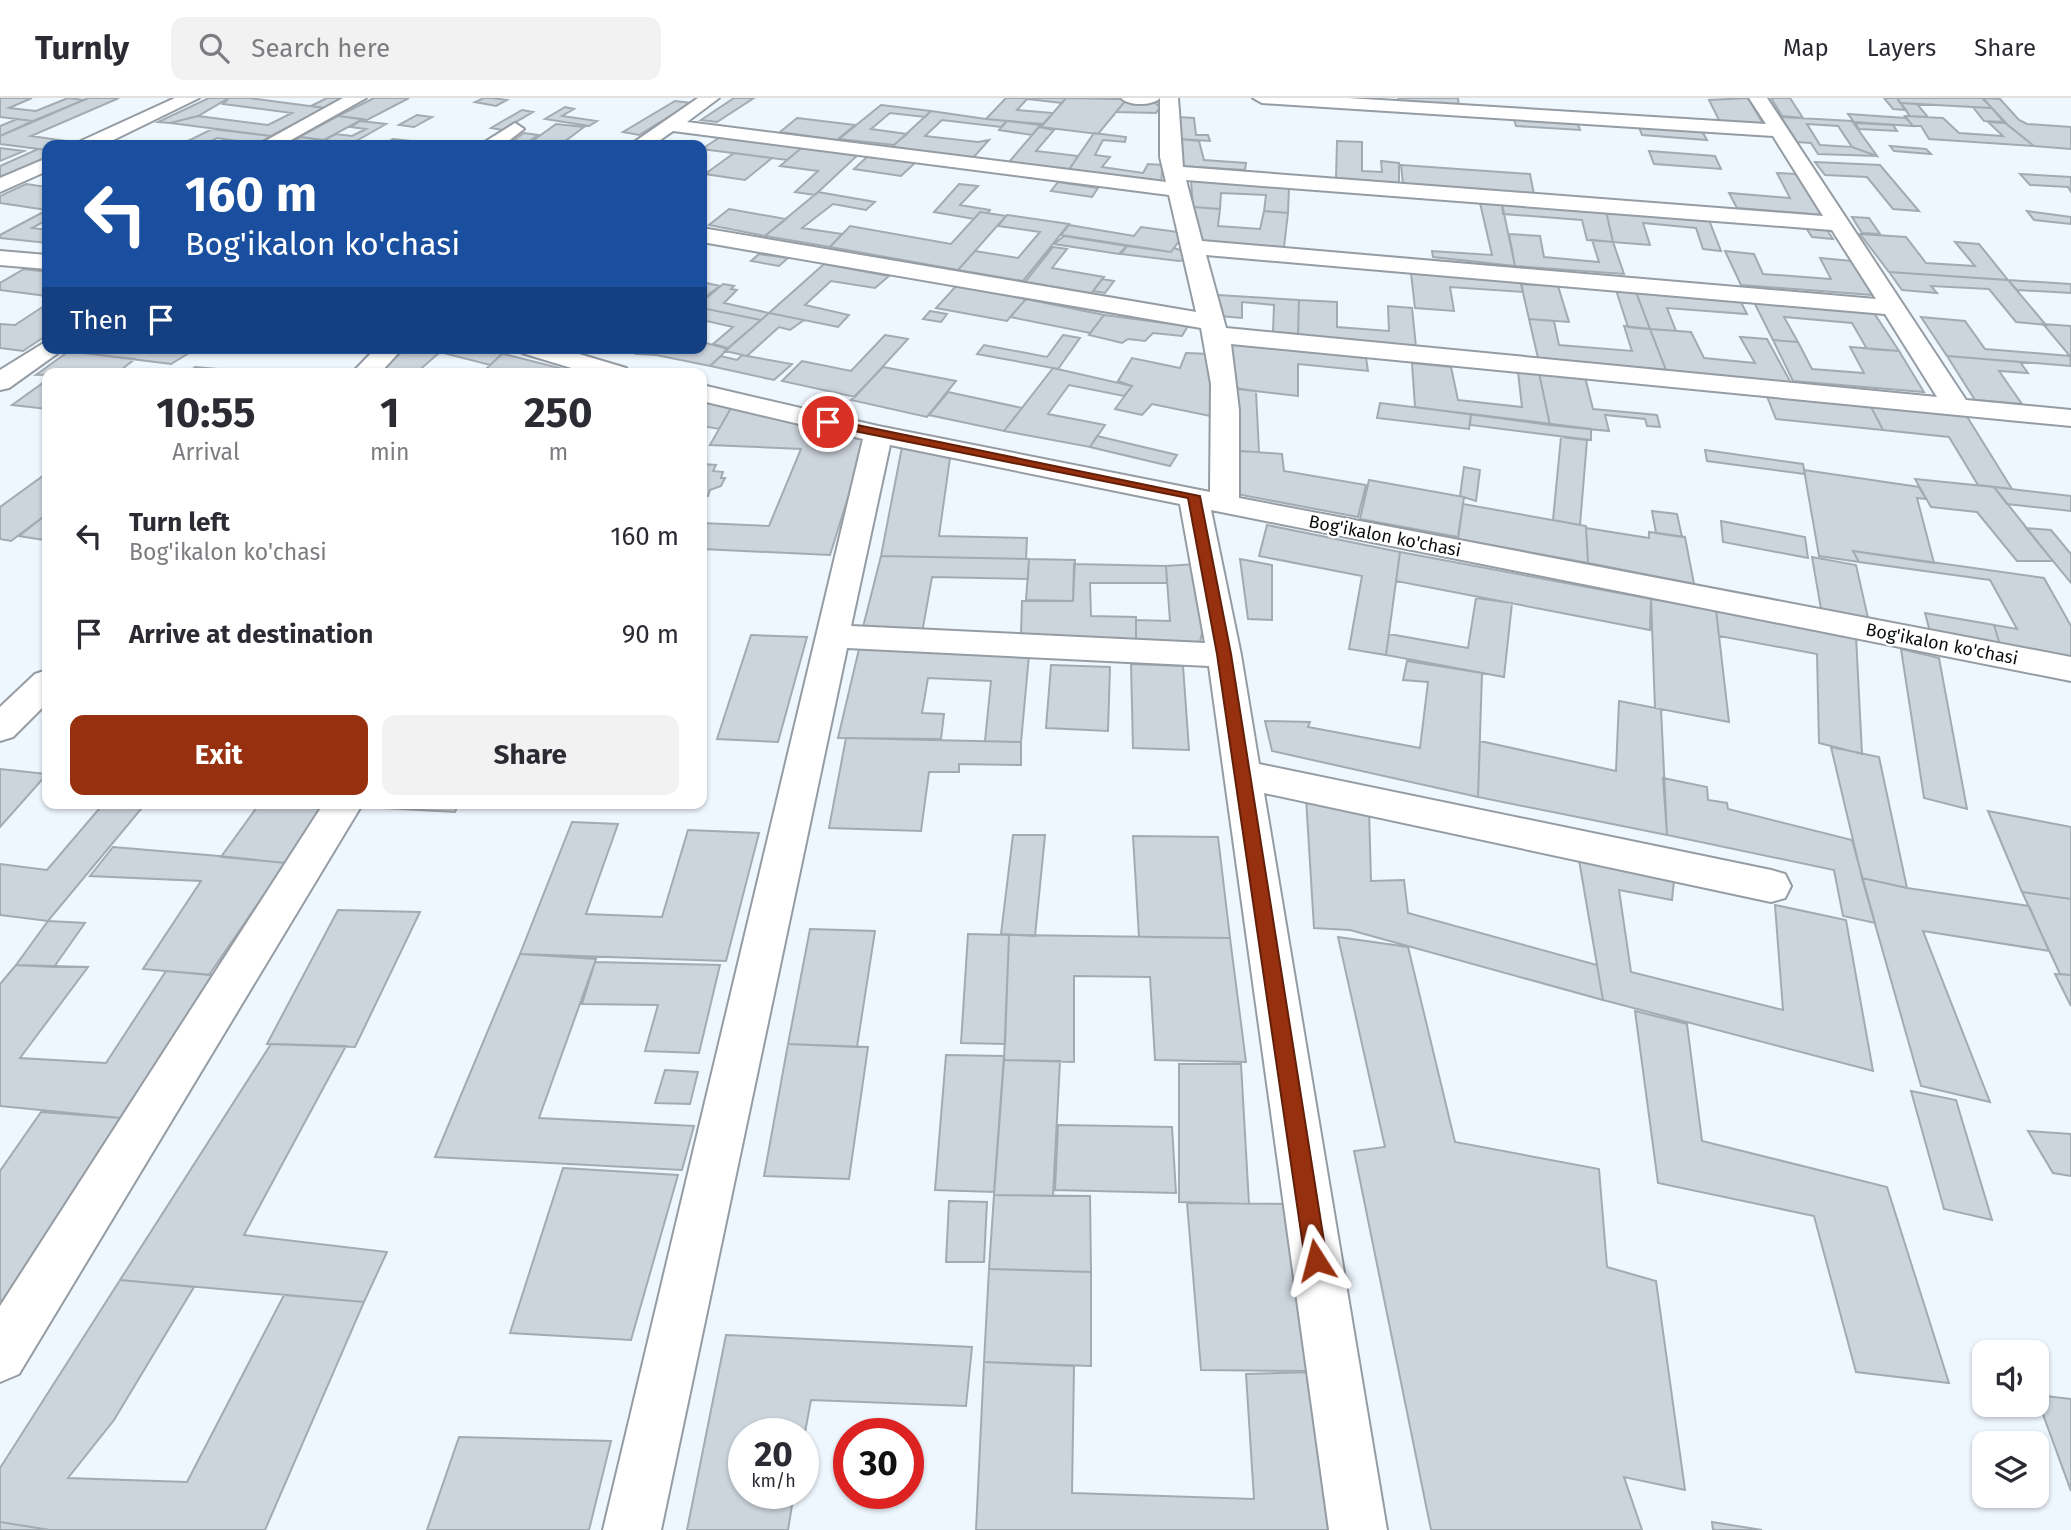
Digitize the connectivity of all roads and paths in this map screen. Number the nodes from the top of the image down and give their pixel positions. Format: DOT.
graph roads {
  1 [pos="190,98"];
  2 [pos="357,98"];
  3 [pos="710,98"];
  4 [pos="1130,98"];
  5 [pos="1151,98"];
  6 [pos="1168,98"];
  7 [pos="1262,98"];
  8 [pos="1758,98"];
  9 [pos="670,125"];
  10 [pos="514,129"];
  11 [pos="1780,131"];
  12 [pos="99,140"];
  13 [pos="277,140"];
  14 [pos="498,140"];
  15 [pos="648,140"];
  16 [pos="42,166"];
  17 [pos="1177,182"];
  18 [pos="0,186"];
  19 [pos="1839,224"];
  20 [pos="707,236"];
  21 [pos="1194,247"];
  22 [pos="0,258"];
  23 [pos="42,262"];
  24 [pos="1895,308"];
  25 [pos="1214,328"];
  26 [pos="42,353"];
  27 [pos="385,354"];
  28 [pos="552,354"];
  29 [pos="370,368"];
  30 [pos="600,368"];
  31 [pos="0,382"];
  32 [pos="707,394"];
  33 [pos="1957,407"];
  34 [pos="2071,418"];
  35 [pos="878,434"];
  36 [pos="1209,500"];
  37 [pos="831,636"];
  38 [pos="1224,654"];
  39 [pos="2071,669"];
  40 [pos="42,687"];
  41 [pos="0,728"];
  42 [pos="1240,774"];
  43 [pos="340,809"];
  44 [pos="1771,886"];
  45 [pos="0,1355"];
  46 [pos="632,1530"];
  47 [pos="1358,1530"];
  1 -- 12 [label="street"];
  2 -- 13 [label="street"];
  3 -- 9 [label="street"];
  4 -- 5 [label="street"];
  6 -- 17 [label="street"];
  7 -- 11 [label="street"];
  8 -- 11 [label="street"];
  9 -- 15 [label="street"];
  9 -- 17 [label="street"];
  10 -- 14 [label="street"];
  11 -- 19 [label="street"];
  16 -- 18 [label="street"];
  17 -- 19 [label="street"];
  17 -- 21 [label="street"];
  19 -- 24 [label="street"];
  20 -- 25 [label="street"];
  21 -- 24 [label="street"];
  21 -- 25 [label="street"];
  22 -- 23 [label="street"];
  24 -- 33 [label="street"];
  25 -- 33 [label="street"];
  25 -- 36 [label="street"];
  26 -- 31 [label="street"];
  27 -- 29 [label="street"];
  28 -- 30 [label="street"];
  32 -- 35 [label="street, Bog'ikalon ko'chasi"];
  33 -- 34 [label="street"];
  35 -- 36 [label="street, Bog'ikalon ko'chasi"];
  35 -- 37 [label="street"];
  36 -- 38 [label="street"];
  36 -- 39 [label="street, Bog'ikalon ko'chasi"];
  37 -- 38 [label="street"];
  37 -- 46 [label="street"];
  38 -- 42 [label="street"];
  40 -- 41 [label="street"];
  42 -- 44 [label="street"];
  42 -- 47 [label="street"];
  43 -- 45 [label="street"];
}
